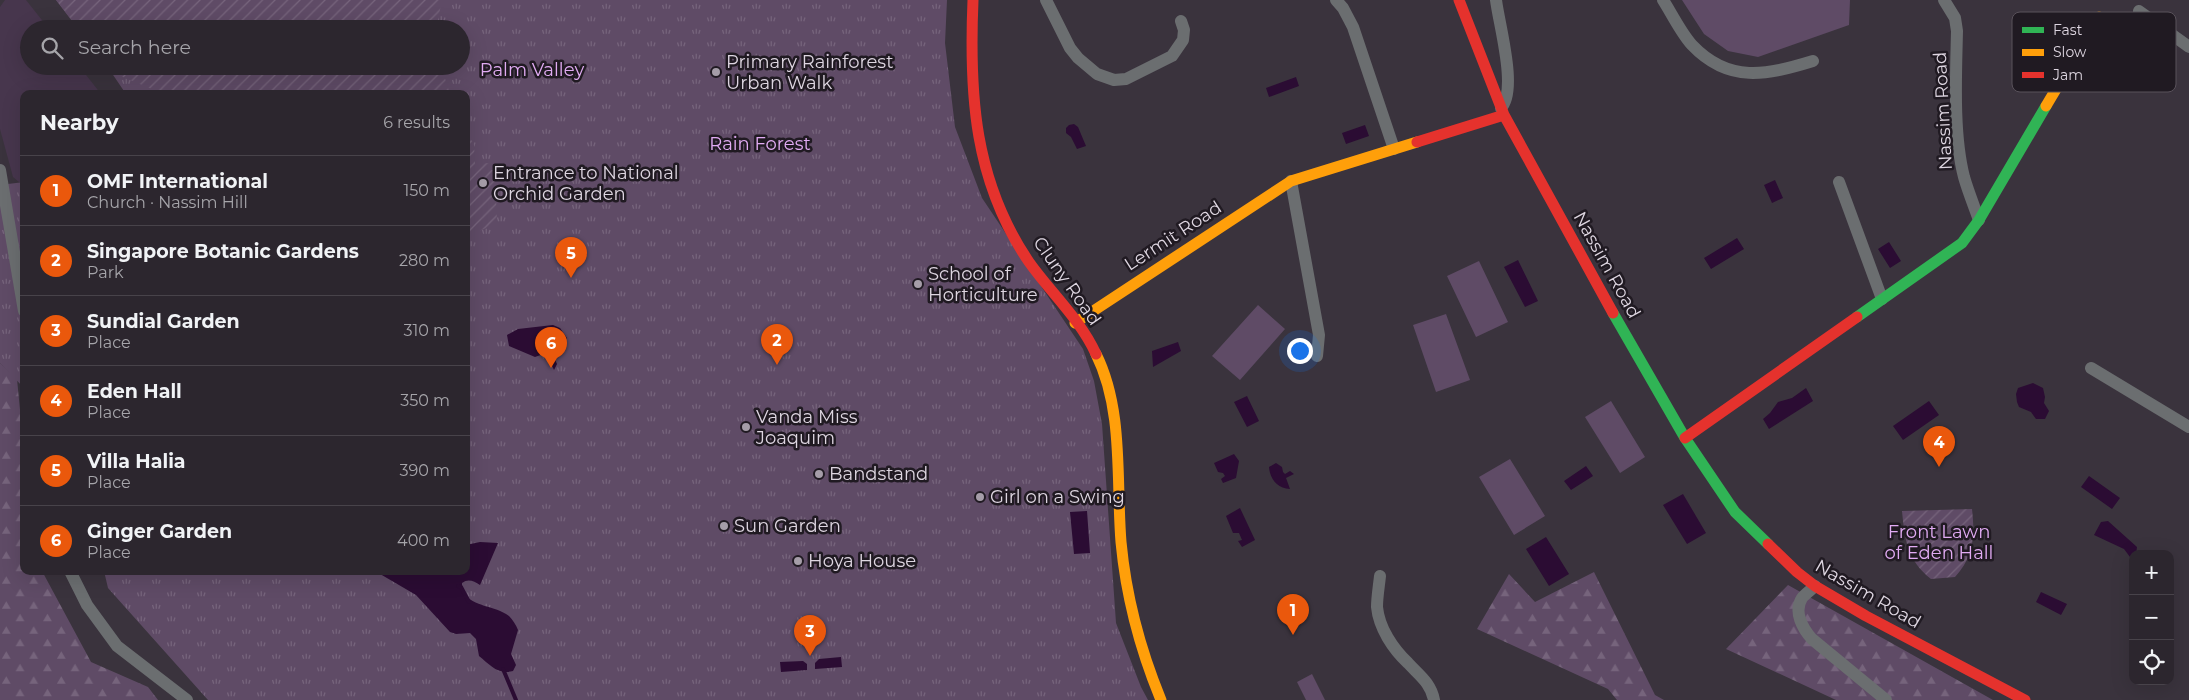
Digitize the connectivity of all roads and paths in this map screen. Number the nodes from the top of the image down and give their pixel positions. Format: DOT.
graph roads {
  1 [pos="974,0"];
  2 [pos="1046,0"];
  3 [pos="1336,0"];
  4 [pos="1459,0"];
  5 [pos="1496,0"];
  6 [pos="1663,0"];
  7 [pos="1944,0"];
  8 [pos="1181,21"];
  9 [pos="2176,38"];
  10 [pos="2189,47"];
  11 [pos="1813,61"];
  12 [pos="2055,92"];
  13 [pos="1502,112"];
  14 [pos="1394,149"];
  15 [pos="0,170"];
  16 [pos="1291,181"];
  17 [pos="1839,182"];
  18 [pos="1979,220"];
  19 [pos="20,288"];
  20 [pos="1882,299"];
  21 [pos="1076,322"];
  22 [pos="1317,356"];
  23 [pos="2091,368"];
  24 [pos="2189,427"];
  25 [pos="1685,438"];
  26 [pos="72,575"];
  27 [pos="1380,576"];
  28 [pos="1815,586"];
  29 [pos="186,700"];
  30 [pos="1161,700"];
  31 [pos="1434,700"];
  32 [pos="1886,700"];
  33 [pos="2026,700"];
  1 -- 21 [label="street, Cluny Road"];
  2 -- 8 [label="street"];
  3 -- 14 [label="street"];
  4 -- 13 [label="street, Nassim Road"];
  5 -- 13 [label="street"];
  6 -- 11 [label="street"];
  7 -- 18 [label="street, Nassim Road"];
  9 -- 10 [label="street"];
  12 -- 18 [label="street"];
  13 -- 14 [label="street, Lermit Road"];
  13 -- 25 [label="street, Nassim Road"];
  14 -- 16 [label="street, Lermit Road"];
  15 -- 19 [label="street"];
  16 -- 21 [label="street, Lermit Road"];
  16 -- 22 [label="street"];
  17 -- 20 [label="street"];
  18 -- 20 [label="street"];
  20 -- 25 [label="street"];
  21 -- 30 [label="street, Cluny Road"];
  23 -- 24 [label="street"];
  25 -- 28 [label="street, Nassim Road"];
  26 -- 29 [label="street"];
  27 -- 31 [label="street"];
  28 -- 32 [label="street"];
  28 -- 33 [label="street, Nassim Road"];
}
